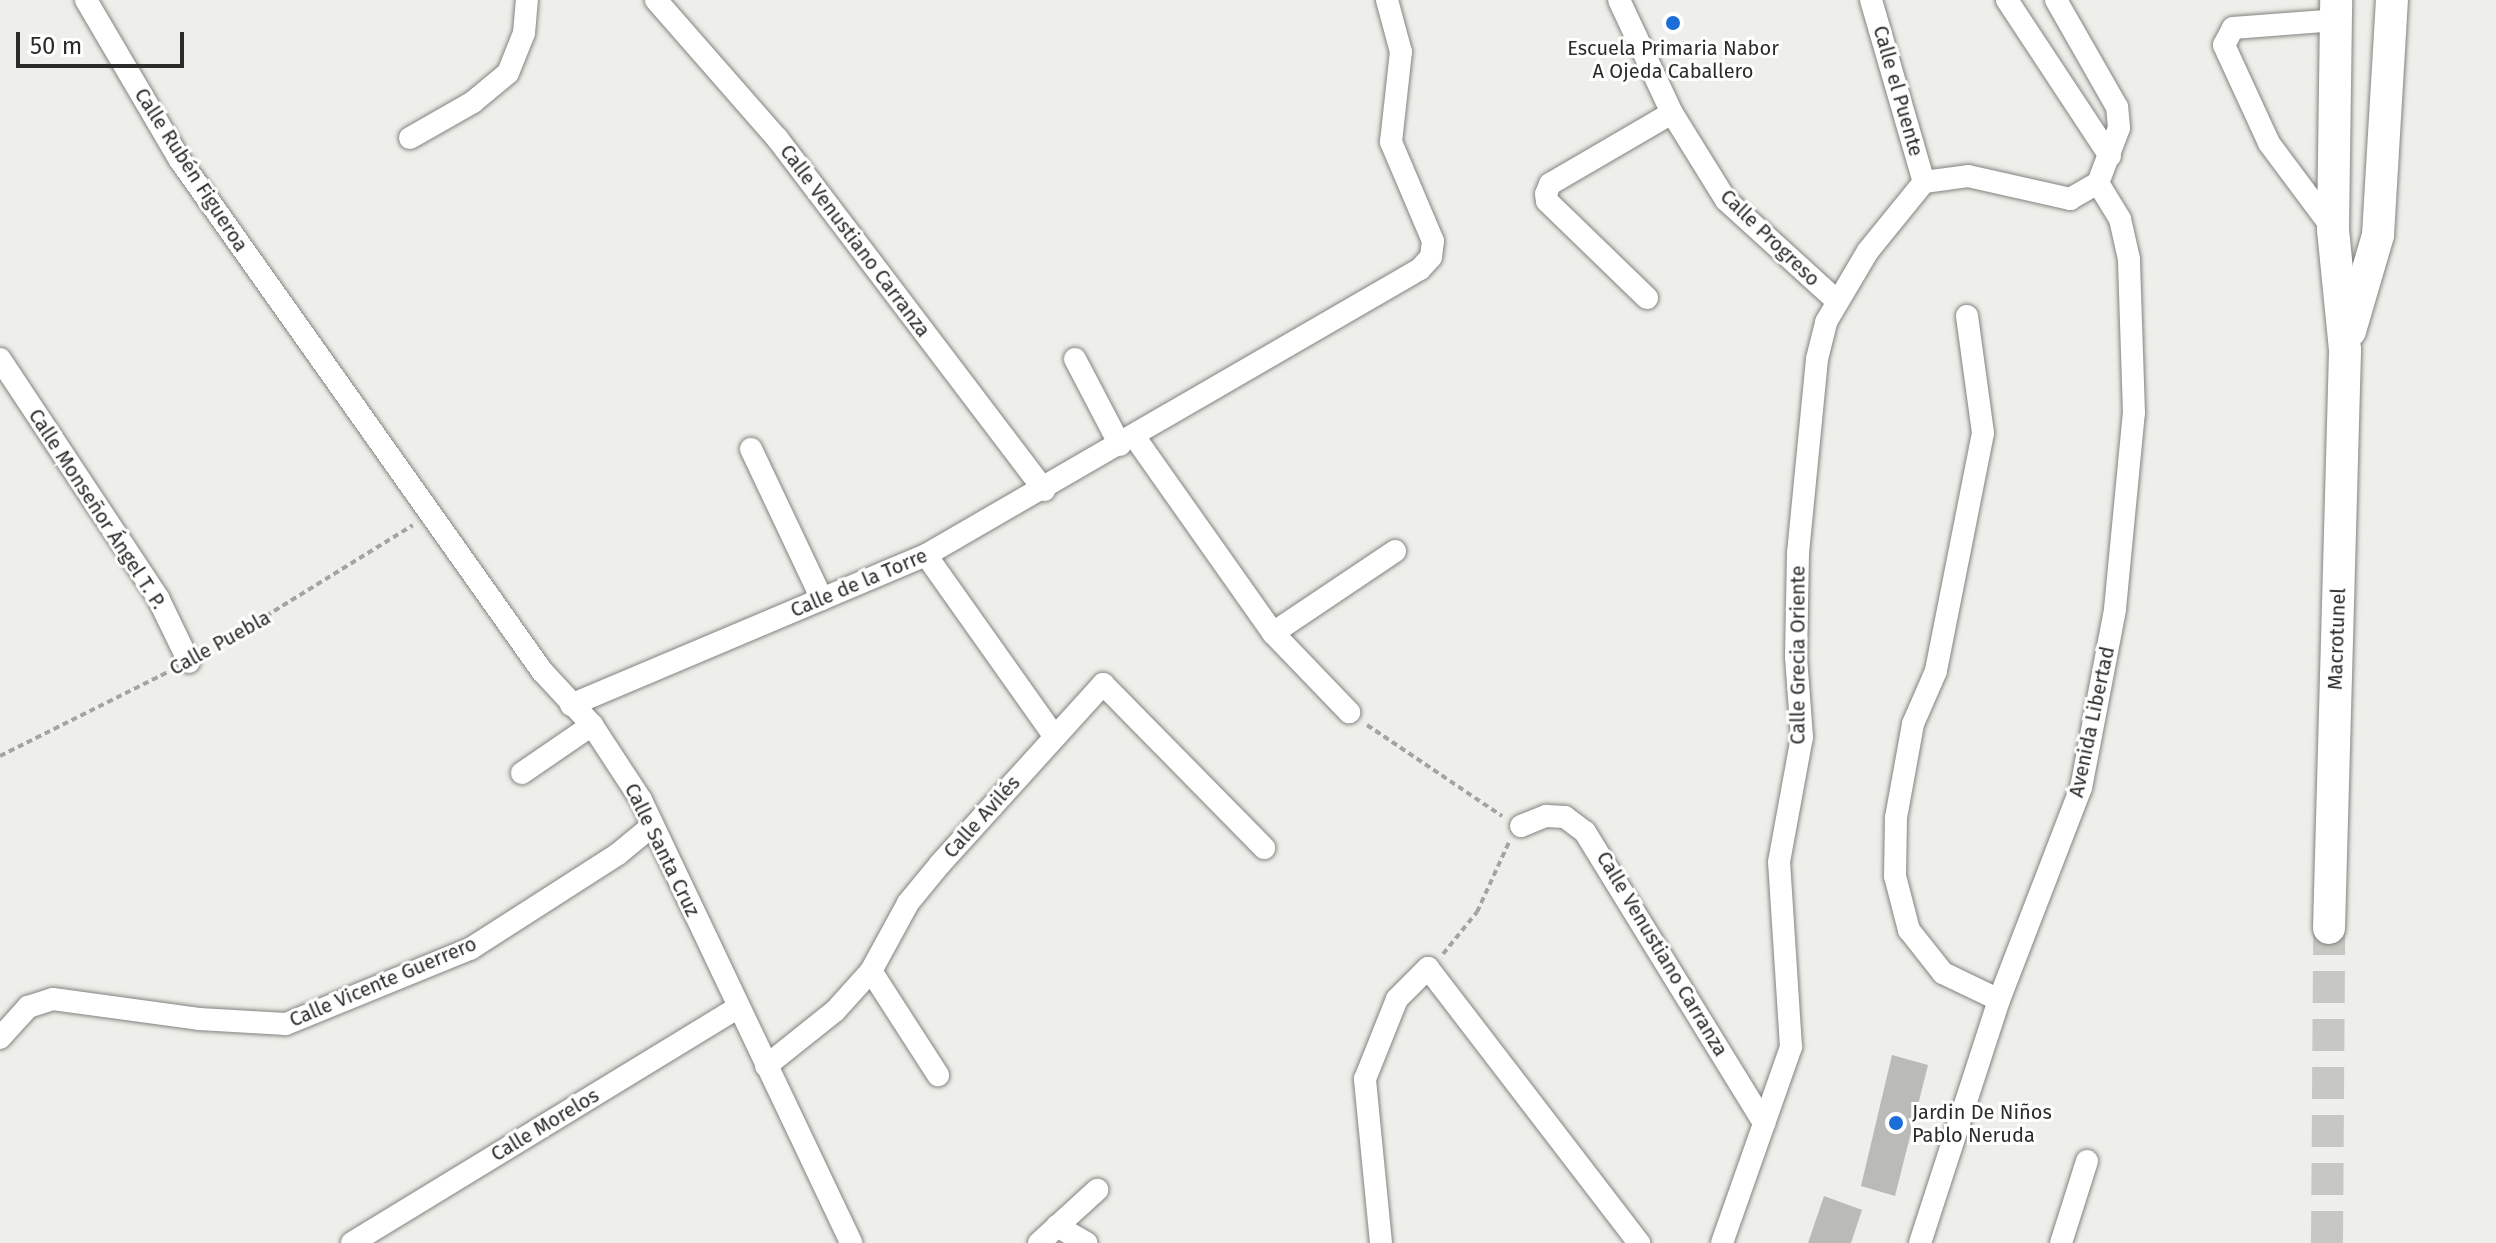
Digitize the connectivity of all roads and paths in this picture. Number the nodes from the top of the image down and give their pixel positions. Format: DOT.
graph roads {
  1 [pos="86,0"];
  2 [pos="527,0"];
  3 [pos="656,0"];
  4 [pos="1387,0"];
  5 [pos="1619,0"];
  6 [pos="1871,0"];
  7 [pos="2007,0"];
  8 [pos="2056,0"];
  9 [pos="2392,0"];
  10 [pos="2336,10"];
  11 [pos="1672,113"];
  12 [pos="410,138"];
  13 [pos="2110,156"];
  14 [pos="1924,182"];
  15 [pos="2098,183"];
  16 [pos="2333,229"];
  17 [pos="1647,298"];
  18 [pos="1838,302"];
  19 [pos="1967,316"];
  20 [pos="304,336"];
  21 [pos="2345,350"];
  22 [pos="0,359"];
  23 [pos="1075,359"];
  24 [pos="1127,440"];
  25 [pos="751,449"];
  26 [pos="1044,490"];
  27 [pos="430,514"];
  28 [pos="1395,551"];
  29 [pos="926,555"];
  30 [pos="822,599"];
  31 [pos="1273,633"];
  32 [pos="189,662"];
  33 [pos="571,705"];
  34 [pos="1349,712"];
  35 [pos="592,725"];
  36 [pos="1055,737"];
  37 [pos="0,756"];
  38 [pos="522,773"];
  39 [pos="652,826"];
  40 [pos="1521,826"];
  41 [pos="1264,848"];
  42 [pos="2329,928"];
  43 [pos="1428,968"];
  44 [pos="871,971"];
  45 [pos="1999,1000"];
  46 [pos="738,1007"];
  47 [pos="0,1038"];
  48 [pos="766,1066"];
  49 [pos="938,1075"];
  50 [pos="1764,1123"];
  51 [pos="2087,1161"];
  52 [pos="1097,1190"];
  53 [pos="1057,1226"];
  54 [pos="352,1243"];
  55 [pos="851,1243"];
  56 [pos="1039,1243"];
  57 [pos="1086,1243"];
  58 [pos="1381,1243"];
  59 [pos="1639,1243"];
  60 [pos="1722,1243"];
  61 [pos="1920,1243"];
  62 [pos="2061,1243"];
  1 -- 20 [label="street, Calle Rubén Figueroa"];
  2 -- 12 [label="street"];
  3 -- 26 [label="street, Calle Venustiano Carranza"];
  4 -- 24 [label="street, Calle de la Torre"];
  5 -- 11 [label="street, Calle Progreso"];
  6 -- 14 [label="street, Calle el Puente"];
  7 -- 13 [label="street"];
  8 -- 13 [label="street"];
  9 -- 21 [label="highway, Macrotunel"];
  10 -- 16 [label="highway, Macrotunel"];
  10 -- 16 [label="street"];
  11 -- 17 [label="street"];
  11 -- 18 [label="street, Calle Progreso"];
  13 -- 15 [label="street"];
  14 -- 15 [label="street, Calle el Puente"];
  14 -- 18 [label="street, Calle Grecia Oriente"];
  15 -- 45 [label="street, Avenida Libertad"];
  16 -- 21 [label="highway, Macrotunel"];
  18 -- 50 [label="street, Calle Grecia Oriente"];
  19 -- 45 [label="street"];
  20 -- 27 [label="street, Calle Santa Cruz"];
  21 -- 42 [label="highway, Macrotunel"];
  22 -- 32 [label="street, Calle Monseñor Ángel T. P."];
  23 -- 24 [label="street"];
  24 -- 26 [label="street, Calle de la Torre"];
  24 -- 31 [label="street"];
  25 -- 30 [label="street"];
  26 -- 29 [label="street, Calle de la Torre"];
  27 -- 32 [label="path, Calle Puebla"];
  27 -- 33 [label="street, Calle Santa Cruz"];
  28 -- 31 [label="street"];
  29 -- 30 [label="street, Calle de la Torre"];
  29 -- 36 [label="street"];
  30 -- 33 [label="street, Calle de la Torre"];
  31 -- 34 [label="street"];
  32 -- 37 [label="path, Calle Puebla"];
  33 -- 35 [label="street, Calle Santa Cruz"];
  34 -- 40 [label="path"];
  35 -- 38 [label="street"];
  35 -- 39 [label="street, Calle Santa Cruz"];
  36 -- 41 [label="street, Calle Avilés"];
  36 -- 44 [label="street, Calle Avilés"];
  39 -- 46 [label="street, Calle Santa Cruz"];
  39 -- 47 [label="street, Calle Vicente Guerrero"];
  40 -- 43 [label="path"];
  40 -- 50 [label="street, Calle Venustiano Carranza"];
  43 -- 58 [label="street"];
  43 -- 59 [label="street"];
  44 -- 48 [label="street, Calle Avilés"];
  44 -- 49 [label="street"];
  45 -- 61 [label="street, Avenida Libertad"];
  46 -- 48 [label="street, Calle Santa Cruz"];
  46 -- 54 [label="street, Calle Morelos"];
  48 -- 55 [label="street, Calle Santa Cruz"];
  50 -- 60 [label="street, Calle Grecia Oriente"];
  51 -- 62 [label="street"];
  52 -- 53 [label="street"];
  53 -- 56 [label="street"];
  53 -- 57 [label="street"];
}
